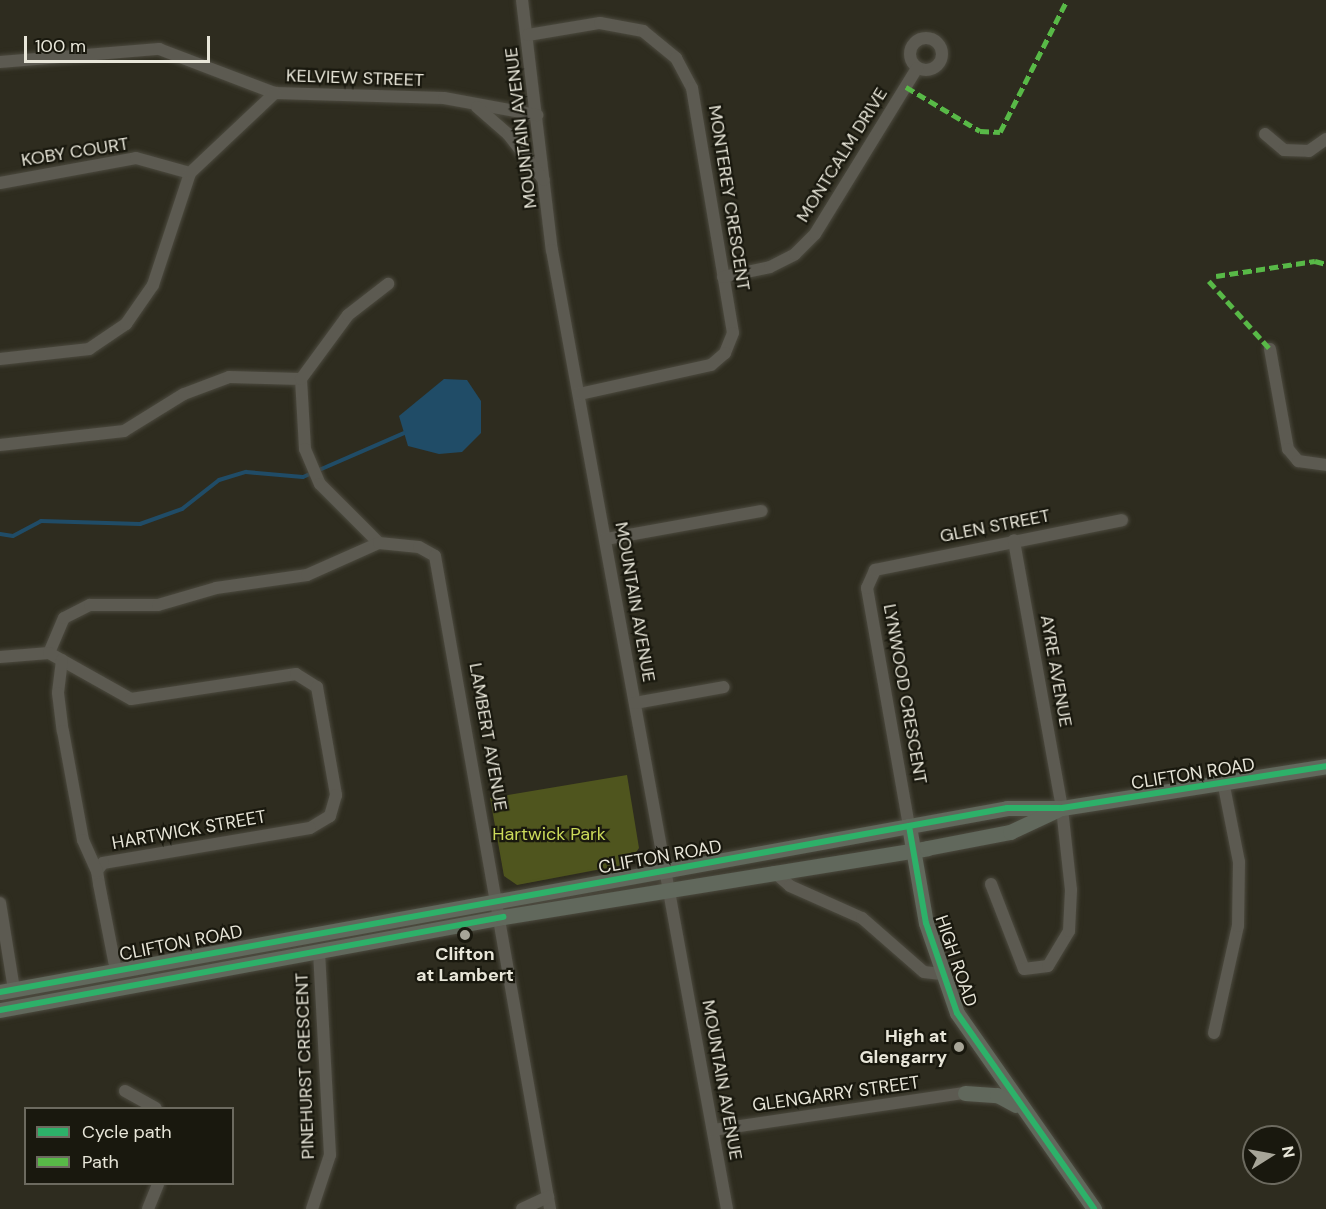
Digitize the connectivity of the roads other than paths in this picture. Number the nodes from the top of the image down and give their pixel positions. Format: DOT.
graph roads {
  1 [pos="522,0"];
  2 [pos="528,35"];
  3 [pos="0,62"];
  4 [pos="917,68"];
  5 [pos="275,93"];
  6 [pos="475,105"];
  7 [pos="537,115"];
  8 [pos="1265,134"];
  9 [pos="1326,139"];
  10 [pos="190,173"];
  11 [pos="545,181"];
  12 [pos="0,183"];
  13 [pos="723,277"];
  14 [pos="388,284"];
  15 [pos="1270,349"];
  16 [pos="0,359"];
  17 [pos="301,379"];
  18 [pos="579,394"];
  19 [pos="0,445"];
  20 [pos="1326,465"];
  21 [pos="761,511"];
  22 [pos="1122,520"];
  23 [pos="606,539"];
  24 [pos="1014,540"];
  25 [pos="379,543"];
  26 [pos="875,570"];
  27 [pos="49,653"];
  28 [pos="0,657"];
  29 [pos="62,660"];
  30 [pos="724,687"];
  31 [pos="635,703"];
  32 [pos="1326,766"];
  33 [pos="1224,786"];
  34 [pos="1062,808"];
  35 [pos="909,826"];
  36 [pos="912,850"];
  37 [pos="97,871"];
  38 [pos="666,872"];
  39 [pos="774,872"];
  40 [pos="991,884"];
  41 [pos="669,889"];
  42 [pos="500,901"];
  43 [pos="0,903"];
  44 [pos="503,917"];
  45 [pos="319,954"];
  46 [pos="116,970"];
  47 [pos="941,974"];
  48 [pos="7,990"];
  49 [pos="0,1010"];
  50 [pos="1214,1033"];
  51 [pos="125,1091"];
  52 [pos="964,1093"];
  53 [pos="1017,1106"];
  54 [pos="154,1107"];
  55 [pos="713,1130"];
  56 [pos="158,1185"];
  57 [pos="549,1203"];
  58 [pos="147,1209"];
  59 [pos="312,1209"];
  60 [pos="522,1209"];
  61 [pos="727,1209"];
  62 [pos="1094,1209"];
  1 -- 2 [label="street, MOUNTAIN AVENUE"];
  2 -- 7 [label="street, MOUNTAIN AVENUE"];
  2 -- 13 [label="street, MONTEREY CRESCENT"];
  3 -- 5 [label="street, KELVIEW STREET"];
  4 -- 13 [label="street, MONTCALM DRIVE"];
  5 -- 6 [label="street, KELVIEW STREET"];
  5 -- 10 [label="street"];
  6 -- 7 [label="street, KELVIEW STREET"];
  6 -- 11 [label="street"];
  7 -- 11 [label="street, MOUNTAIN AVENUE"];
  8 -- 9 [label="street"];
  10 -- 12 [label="street, KOBY COURT"];
  10 -- 16 [label="street"];
  11 -- 18 [label="street, MOUNTAIN AVENUE"];
  13 -- 18 [label="street, MONTEREY CRESCENT"];
  14 -- 17 [label="street"];
  15 -- 20 [label="street"];
  17 -- 19 [label="street"];
  17 -- 25 [label="street"];
  18 -- 23 [label="street, MOUNTAIN AVENUE"];
  21 -- 23 [label="street"];
  22 -- 24 [label="street, GLEN STREET"];
  23 -- 31 [label="street, MOUNTAIN AVENUE"];
  24 -- 26 [label="street, GLEN STREET"];
  24 -- 34 [label="street, AYRE AVENUE"];
  25 -- 27 [label="street"];
  25 -- 42 [label="street, LAMBERT AVENUE"];
  26 -- 35 [label="street, LYNWOOD CRESCENT"];
  27 -- 28 [label="street"];
  27 -- 29 [label="street"];
  29 -- 37 [label="street"];
  29 -- 37 [label="street, HARTWICK STREET"];
  30 -- 31 [label="street"];
  31 -- 38 [label="street, MOUNTAIN AVENUE"];
  32 -- 33 [label="main road, CLIFTON ROAD"];
  33 -- 34 [label="main road, CLIFTON ROAD"];
  33 -- 50 [label="street"];
  34 -- 35 [label="main road, CLIFTON ROAD"];
  34 -- 36 [label="main road, CLIFTON ROAD"];
  34 -- 40 [label="street, AYRE AVENUE"];
  35 -- 36 [label="main road, HIGH ROAD"];
  35 -- 38 [label="main road, CLIFTON ROAD"];
  36 -- 39 [label="main road, CLIFTON ROAD"];
  36 -- 47 [label="main road, HIGH ROAD"];
  37 -- 46 [label="street, HARTWICK STREET"];
  38 -- 41 [label="street, MOUNTAIN AVENUE"];
  38 -- 42 [label="main road, CLIFTON ROAD"];
  39 -- 41 [label="main road, CLIFTON ROAD"];
  39 -- 47 [label="street"];
  41 -- 44 [label="main road, CLIFTON ROAD"];
  41 -- 55 [label="street, MOUNTAIN AVENUE"];
  42 -- 44 [label="street, LAMBERT AVENUE"];
  42 -- 46 [label="main road, CLIFTON ROAD"];
  43 -- 48 [label="street"];
  44 -- 45 [label="main road, CLIFTON ROAD"];
  44 -- 57 [label="street, LAMBERT AVENUE"];
  45 -- 49 [label="main road, CLIFTON ROAD"];
  45 -- 59 [label="street, PINEHURST CRESCENT"];
  46 -- 48 [label="main road, CLIFTON ROAD"];
  47 -- 53 [label="main road, HIGH ROAD"];
  51 -- 54 [label="street"];
  52 -- 53 [label="main road"];
  52 -- 55 [label="street, GLENGARRY STREET"];
  53 -- 62 [label="main road, HIGH ROAD"];
  55 -- 61 [label="street, MOUNTAIN AVENUE"];
  56 -- 58 [label="street"];
  57 -- 60 [label="street"];
}
